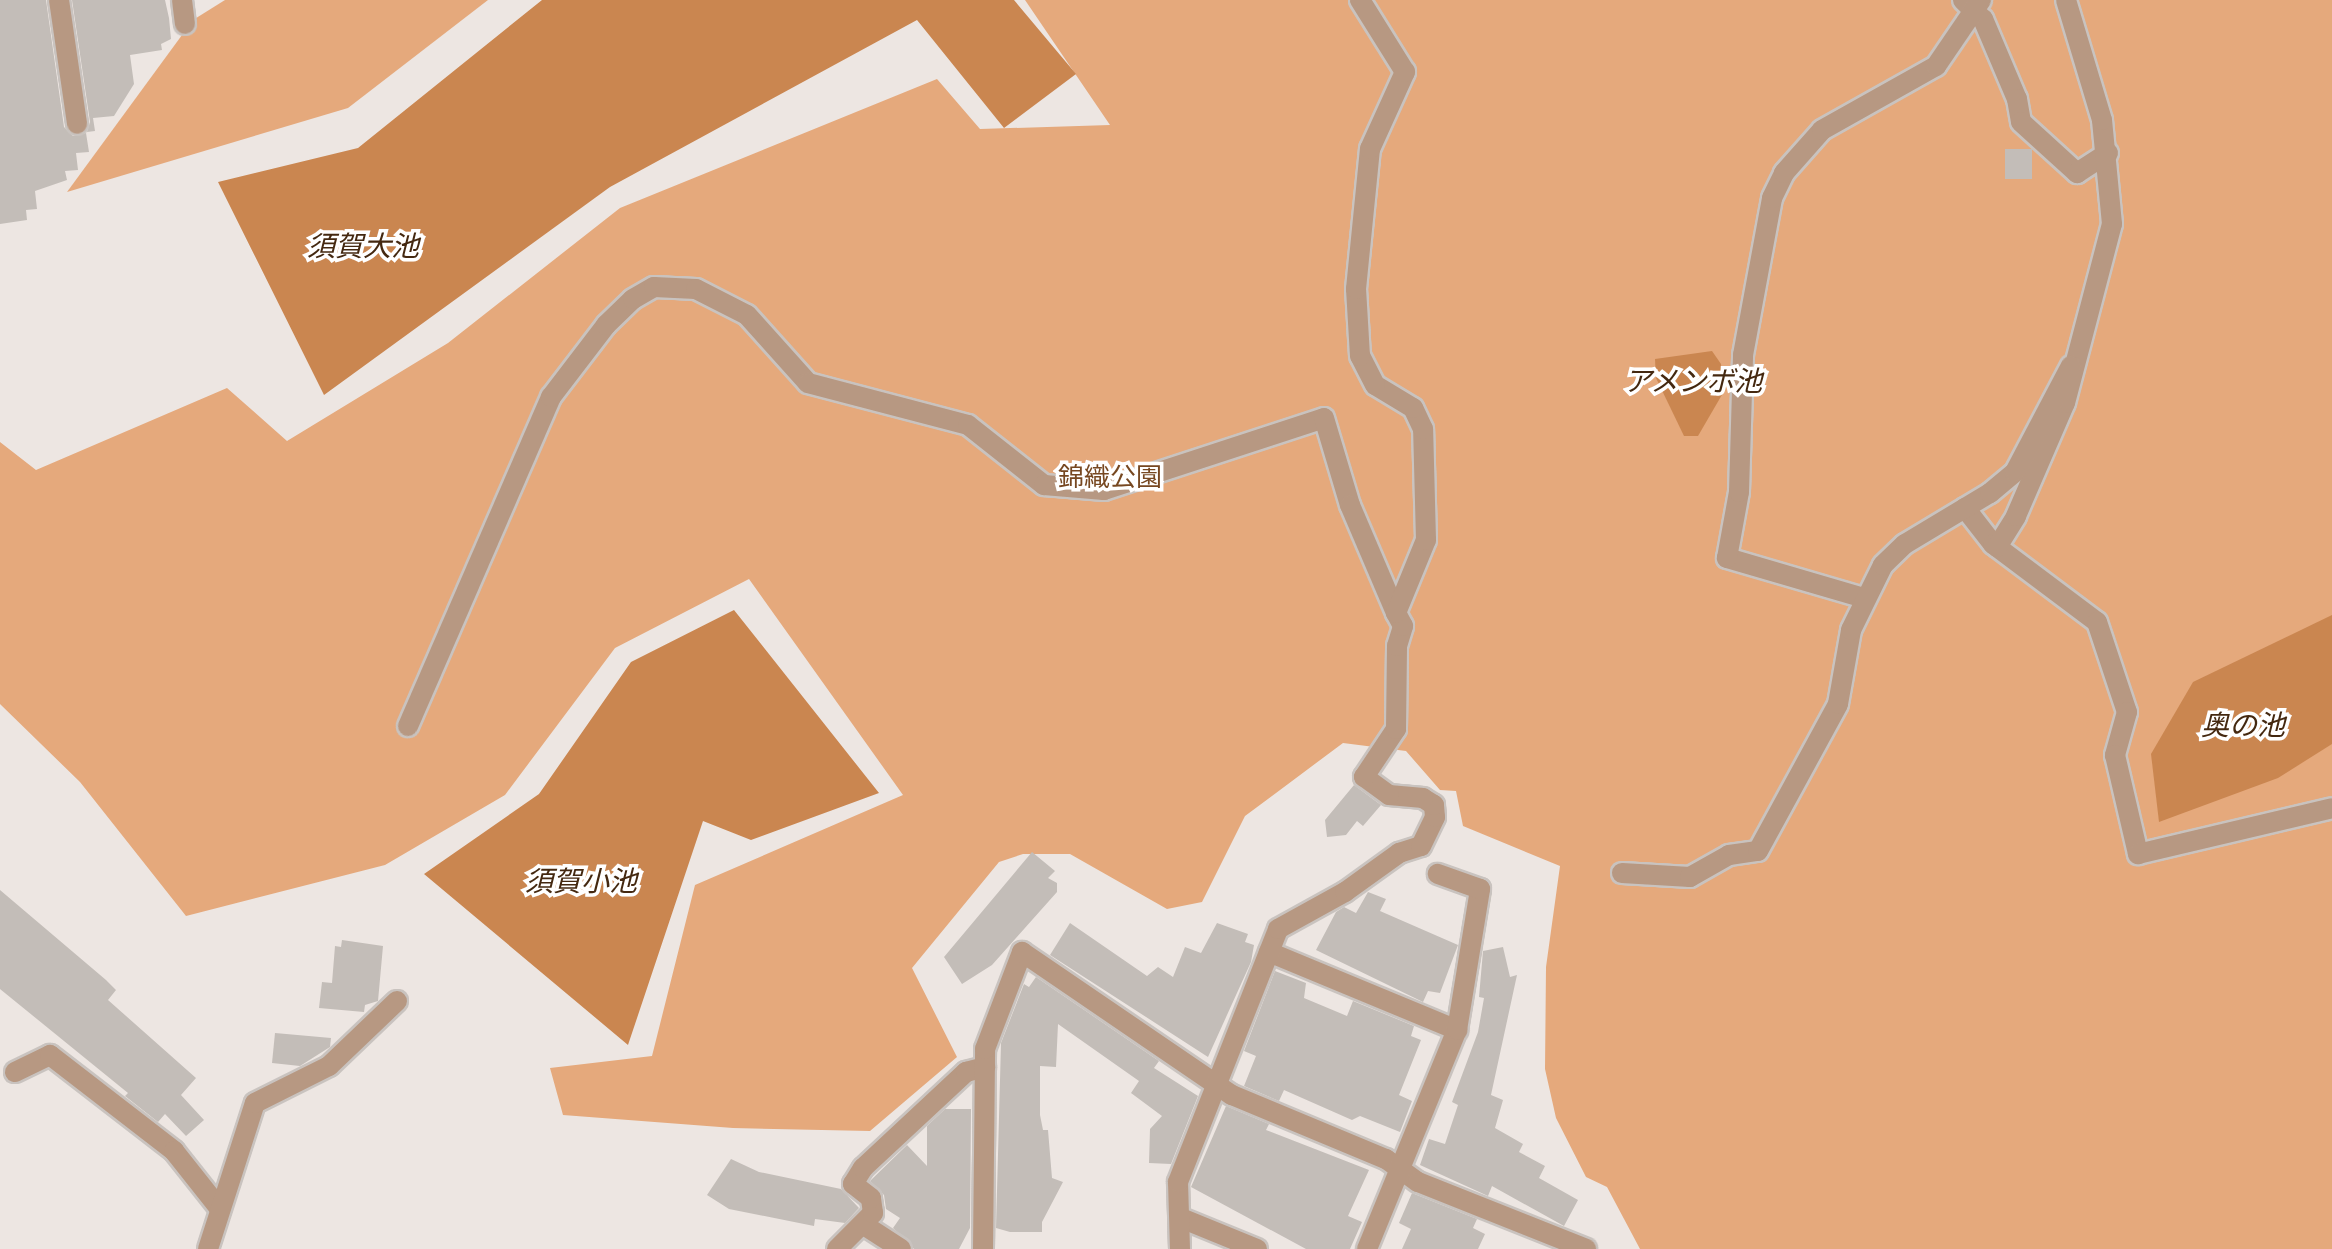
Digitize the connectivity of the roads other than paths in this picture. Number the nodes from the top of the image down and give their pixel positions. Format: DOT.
graph roads {
  1 [pos="59,0"];
  2 [pos="182,0"];
  3 [pos="1360,0"];
  4 [pos="2066,0"];
  5 [pos="1973,4"];
  6 [pos="185,24"];
  7 [pos="77,124"];
  8 [pos="2108,153"];
  9 [pos="2071,366"];
  10 [pos="1965,508"];
  11 [pos="1997,547"];
  12 [pos="1864,598"];
  13 [pos="1396,613"];
  14 [pos="408,726"];
  15 [pos="2332,808"];
  16 [pos="1622,873"];
  17 [pos="1438,874"];
  18 [pos="1269,952"];
  19 [pos="397,1001"];
  20 [pos="1457,1030"];
  21 [pos="985,1067"];
  22 [pos="15,1072"];
  23 [pos="1215,1082"];
  24 [pos="1401,1170"];
  25 [pos="220,1209"];
  26 [pos="1181,1218"];
  27 [pos="864,1225"];
  28 [pos="208,1249"];
  29 [pos="837,1249"];
  30 [pos="901,1249"];
  31 [pos="983,1249"];
  32 [pos="1180,1249"];
  33 [pos="1257,1249"];
  34 [pos="1367,1249"];
  35 [pos="1586,1249"];
  1 -- 7 [label="street"];
  2 -- 6 [label="street"];
  3 -- 13 [label="street"];
  4 -- 8 [label="street"];
  5 -- 8 [label="street"];
  5 -- 12 [label="street"];
  8 -- 9 [label="street"];
  9 -- 10 [label="street"];
  9 -- 11 [label="street"];
  10 -- 11 [label="street"];
  10 -- 12 [label="street"];
  11 -- 15 [label="street"];
  12 -- 16 [label="street"];
  13 -- 14 [label="street"];
  13 -- 18 [label="street"];
  17 -- 20 [label="street"];
  18 -- 20 [label="street"];
  18 -- 23 [label="street"];
  19 -- 25 [label="street"];
  20 -- 24 [label="street"];
  21 -- 23 [label="street"];
  21 -- 27 [label="street"];
  21 -- 31 [label="street"];
  22 -- 25 [label="street"];
  23 -- 24 [label="street"];
  23 -- 26 [label="street"];
  24 -- 34 [label="street"];
  24 -- 35 [label="street"];
  25 -- 28 [label="street"];
  26 -- 32 [label="street"];
  26 -- 33 [label="street"];
  27 -- 29 [label="street"];
  27 -- 30 [label="street"];
}
